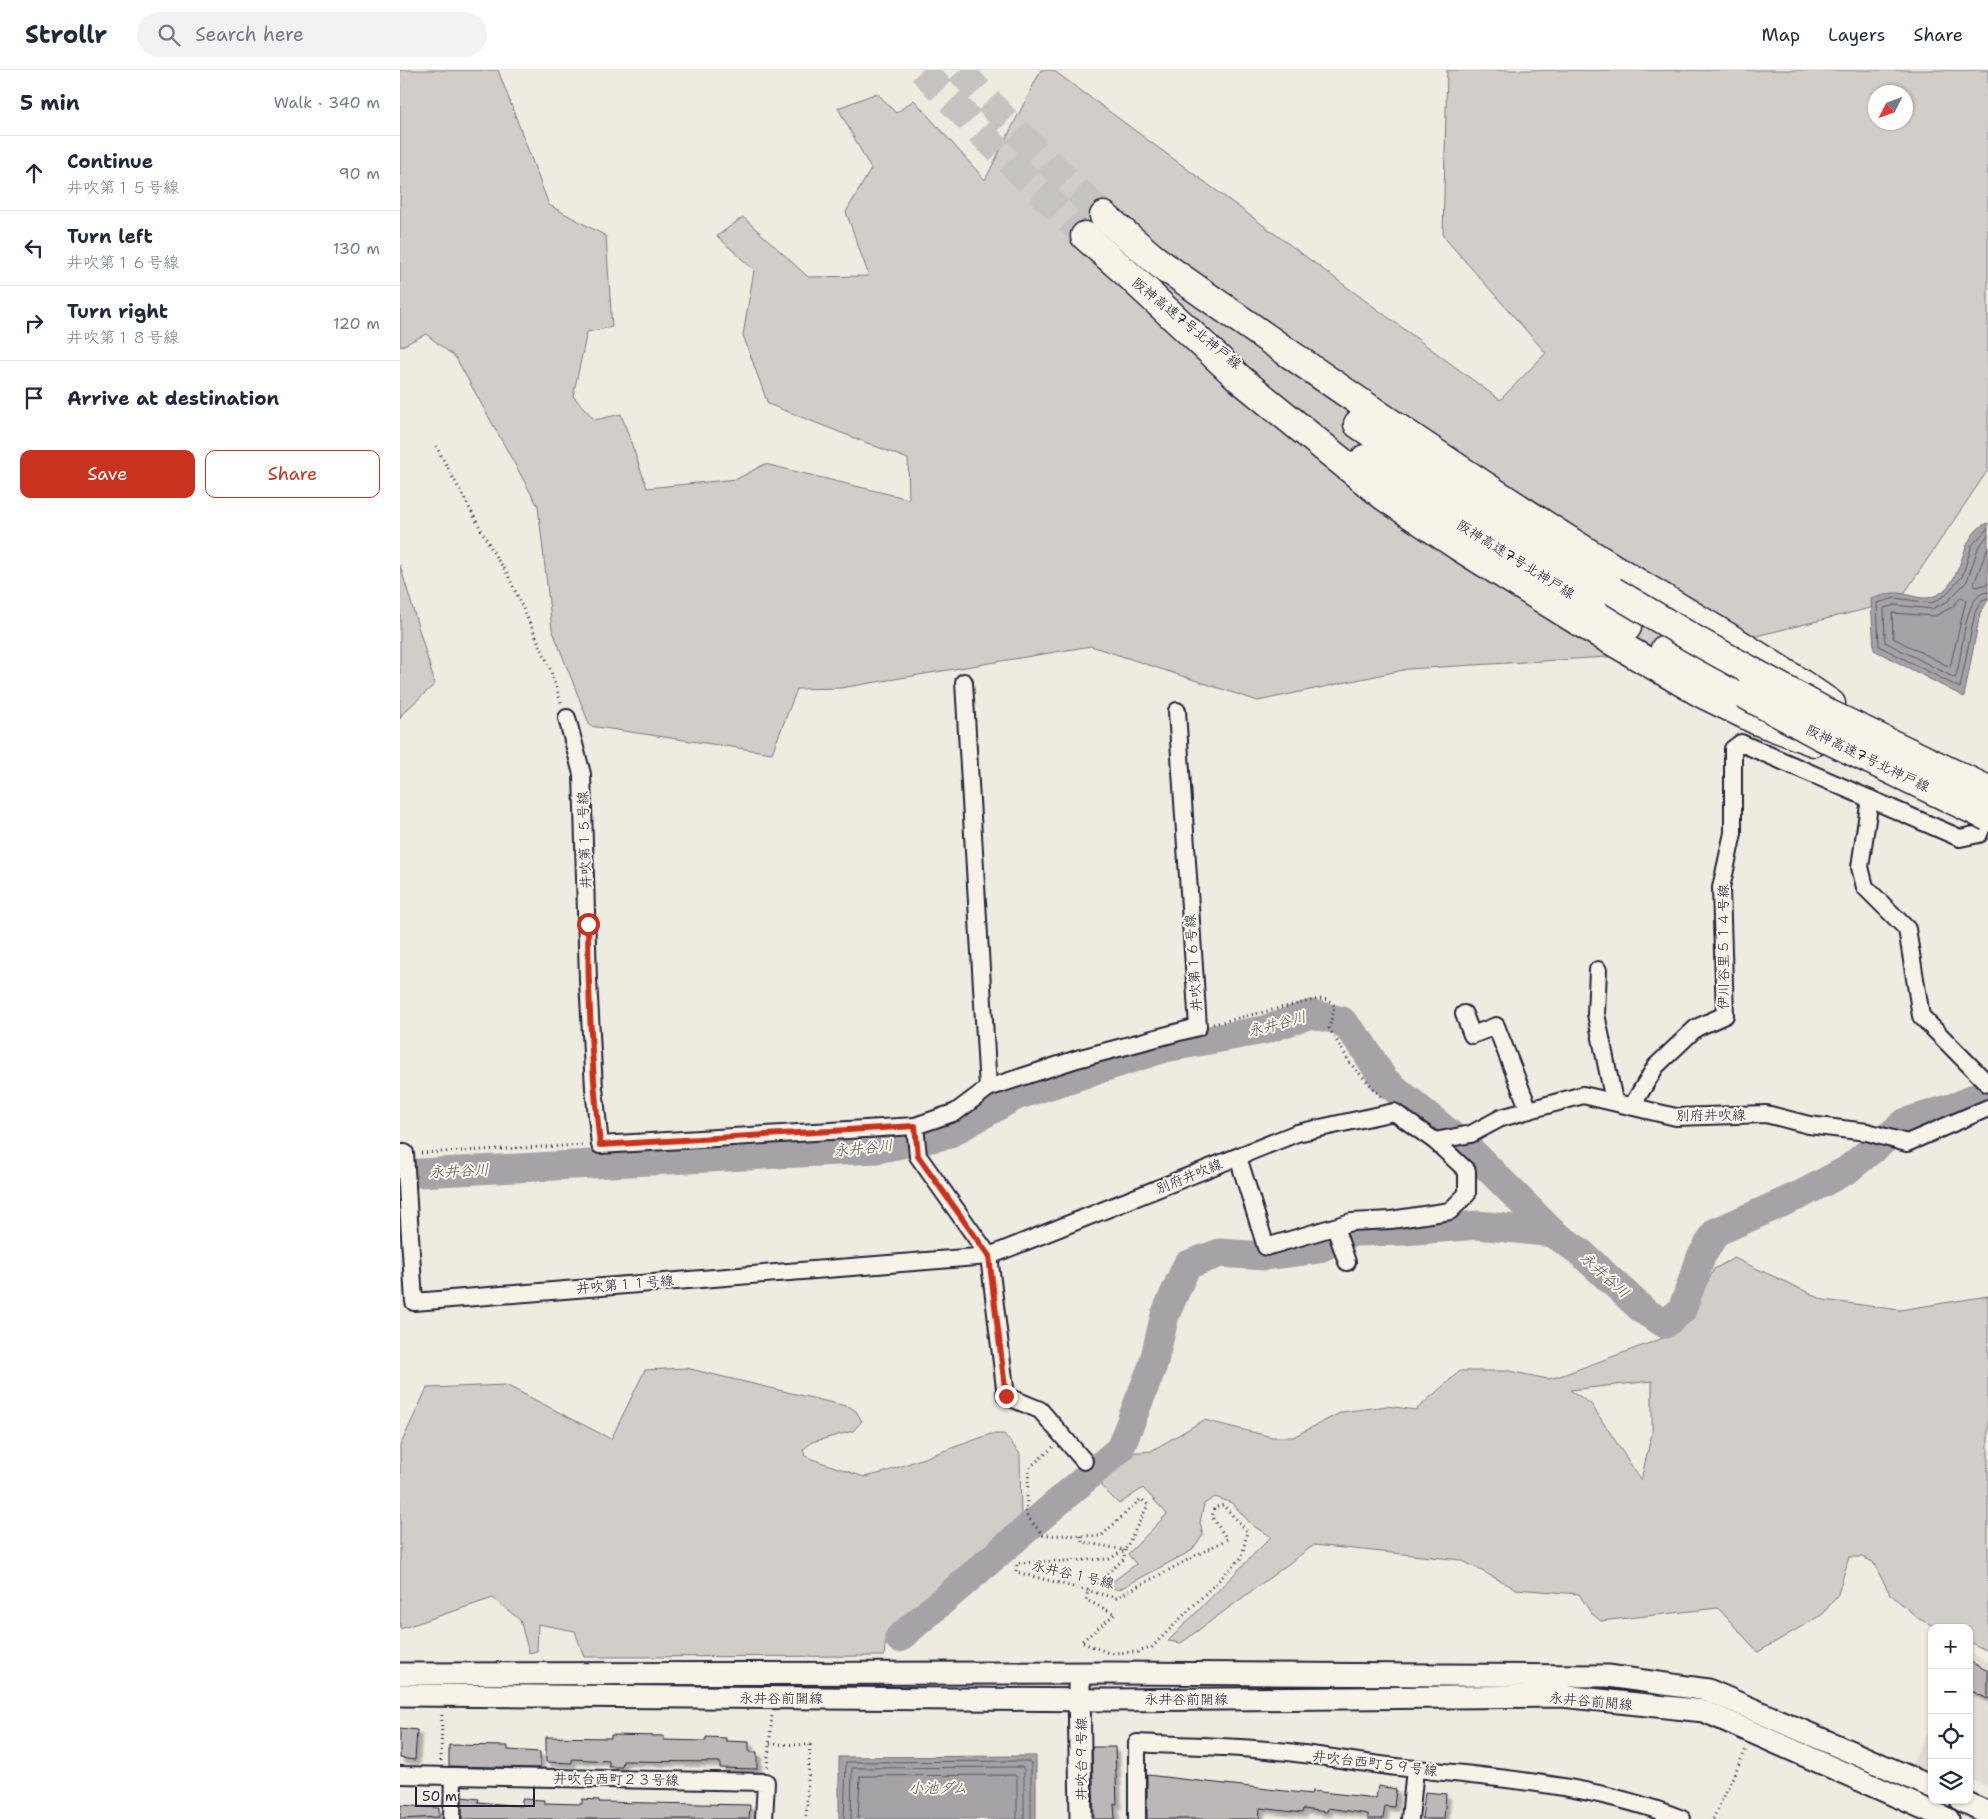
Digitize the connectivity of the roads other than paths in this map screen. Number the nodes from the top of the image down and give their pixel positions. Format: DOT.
graph roads {
  1 [pos="1104,216"];
  2 [pos="1085,236"];
  3 [pos="1154,259"];
  4 [pos="1135,281"];
  5 [pos="964,682"];
  6 [pos="1177,711"];
  7 [pos="567,718"];
  8 [pos="1988,790"];
  9 [pos="1988,798"];
  10 [pos="1870,799"];
  11 [pos="1988,810"];
  12 [pos="1988,817"];
  13 [pos="1598,970"];
  14 [pos="1464,1014"];
  15 [pos="1988,1084"];
  16 [pos="988,1088"];
  17 [pos="1614,1101"];
  18 [pos="1632,1106"];
  19 [pos="1988,1108"];
  20 [pos="1529,1110"];
  21 [pos="915,1129"];
  22 [pos="1435,1141"];
  23 [pos="600,1145"];
  24 [pos="404,1156"];
  25 [pos="1238,1157"];
  26 [pos="405,1190"];
  27 [pos="1338,1236"];
  28 [pos="989,1256"];
  29 [pos="1347,1262"];
  30 [pos="1084,1461"];
  31 [pos="1078,1673"];
  32 [pos="400,1674"];
  33 [pos="400,1695"];
  34 [pos="1080,1700"];
  35 [pos="1415,1769"];
  36 [pos="400,1775"];
  37 [pos="447,1776"];
  38 [pos="1928,1785"];
  39 [pos="1969,1804"];
  40 [pos="1988,1813"];
  41 [pos="452,1819"];
  42 [pos="764,1819"];
  43 [pos="1081,1819"];
  44 [pos="1136,1819"];
  45 [pos="1410,1819"];
  46 [pos="1682,1819"];
  47 [pos="1948,1819"];
  1 -- 3 [label="highway, 阪神高速7号北神戸線"];
  2 -- 4 [label="highway, 阪神高速7号北神戸線"];
  3 -- 8 [label="highway, 阪神高速7号北神戸線, bridge"];
  3 -- 9 [label="highway"];
  4 -- 11 [label="highway"];
  4 -- 12 [label="highway, 阪神高速7号北神戸線, bridge"];
  5 -- 16 [label="street"];
  6 -- 16 [label="street, 井吹第１６号線"];
  7 -- 23 [label="street, 井吹第１５号線"];
  10 -- 11 [label="street"];
  10 -- 15 [label="street"];
  10 -- 18 [label="street, 伊川谷里５１４号線"];
  13 -- 17 [label="street"];
  14 -- 20 [label="street"];
  16 -- 21 [label="street, 井吹第１６号線"];
  17 -- 18 [label="street, 別府井吹線"];
  17 -- 20 [label="street, 別府井吹線"];
  18 -- 19 [label="street, 別府井吹線"];
  20 -- 22 [label="street, 別府井吹線"];
  21 -- 23 [label="street, 井吹第１６号線"];
  21 -- 28 [label="street"];
  22 -- 25 [label="street, 別府井吹線"];
  22 -- 27 [label="street"];
  24 -- 26 [label="street, 井吹第１１号線"];
  25 -- 27 [label="street"];
  25 -- 28 [label="street, 別府井吹線"];
  26 -- 28 [label="street, 井吹第１１号線"];
  27 -- 29 [label="street"];
  28 -- 30 [label="street"];
  31 -- 32 [label="street, 永井谷前開線"];
  31 -- 34 [label="street, 井吹台９号線"];
  31 -- 38 [label="street, 永井谷前開線"];
  33 -- 34 [label="street, 永井谷前開線"];
  34 -- 43 [label="street, 井吹台９号線"];
  34 -- 47 [label="street, 永井谷前開線"];
  35 -- 44 [label="street, 井吹台西町５９号線"];
  35 -- 45 [label="street"];
  35 -- 46 [label="street, 井吹台西町５９号線"];
  36 -- 37 [label="street, 井吹台西町２３号線"];
  37 -- 41 [label="street"];
  37 -- 42 [label="street, 井吹台西町２３号線"];
  39 -- 40 [label="street"];
}
